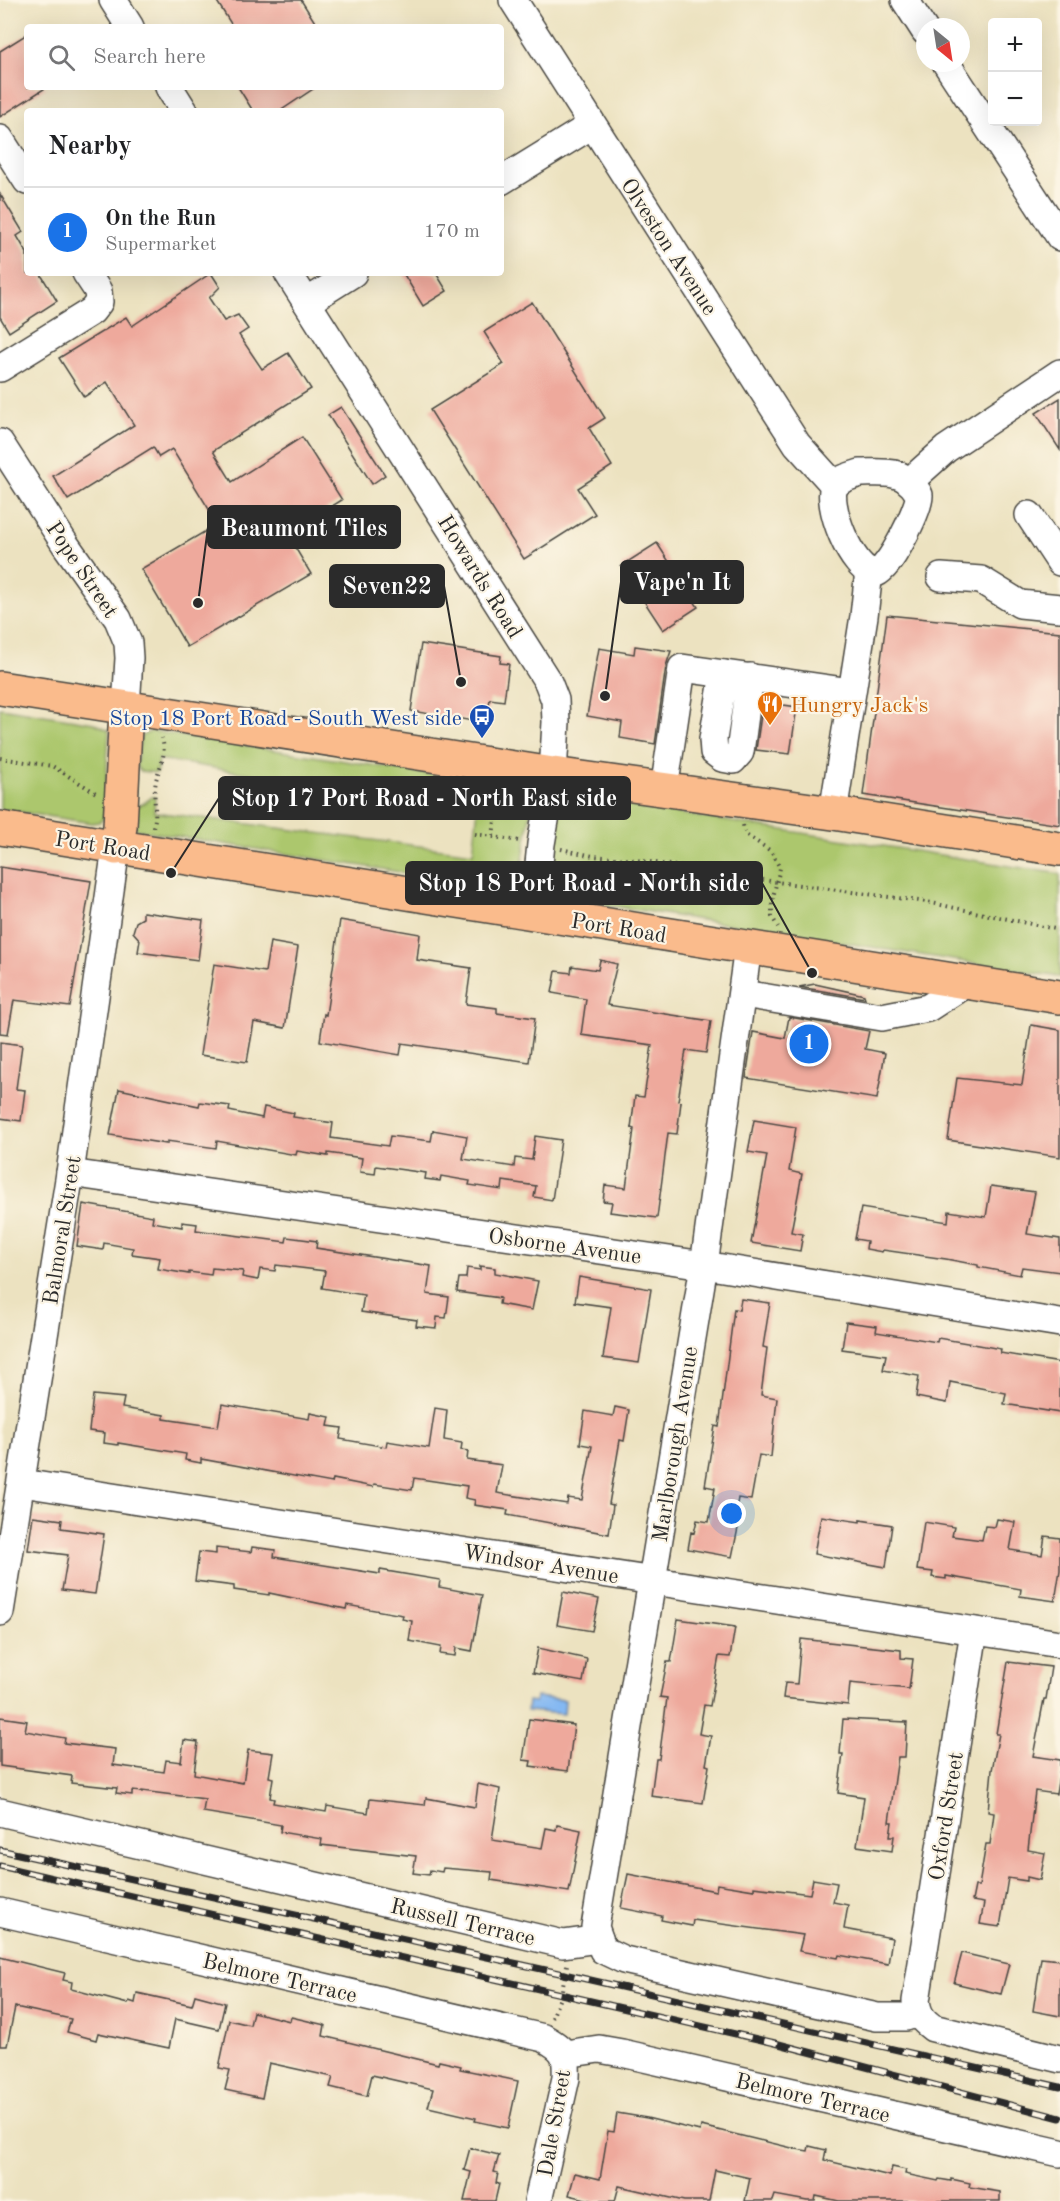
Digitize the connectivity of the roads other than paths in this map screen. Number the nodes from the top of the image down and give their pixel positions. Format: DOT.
graph roads {
  1 [pos="113,0"];
  2 [pos="513,0"];
  3 [pos="905,0"];
  4 [pos="917,18"];
  5 [pos="128,24"];
  6 [pos="952,72"];
  7 [pos="171,90"];
  8 [pos="182,108"];
  9 [pos="592,125"];
  10 [pos="0,140"];
  11 [pos="24,176"];
  12 [pos="504,179"];
  13 [pos="1060,237"];
  14 [pos="88,276"];
  15 [pos="290,276"];
  16 [pos="348,276"];
  17 [pos="307,302"];
  18 [pos="0,368"];
  19 [pos="1060,373"];
  20 [pos="0,443"];
  21 [pos="909,482"];
  22 [pos="834,486"];
  23 [pos="1029,515"];
  24 [pos="1060,562"];
  25 [pos="869,571"];
  26 [pos="942,577"];
  27 [pos="1060,608"];
  28 [pos="0,688"];
  29 [pos="851,692"];
  30 [pos="126,708"];
  31 [pos="553,774"];
  32 [pos="664,790"];
  33 [pos="833,813"];
  34 [pos="0,828"];
  35 [pos="116,848"];
  36 [pos="1060,849"];
  37 [pos="534,913"];
  38 [pos="748,947"];
  39 [pos="968,982"];
  40 [pos="742,994"];
  41 [pos="1060,997"];
  42 [pos="70,1173"];
  43 [pos="704,1265"];
  44 [pos="1060,1323"];
  45 [pos="22,1483"];
  46 [pos="651,1579"];
  47 [pos="0,1612"];
  48 [pos="974,1631"];
  49 [pos="1060,1644"];
  50 [pos="0,1812"];
  51 [pos="0,1912"];
  52 [pos="599,1940"];
  53 [pos="917,2007"];
  54 [pos="556,2046"];
  55 [pos="1060,2059"];
  56 [pos="1060,2153"];
  57 [pos="538,2201"];
  1 -- 5 [label="street"];
  2 -- 9 [label="street, Olveston Avenue"];
  3 -- 4 [label="street"];
  6 -- 13 [label="street"];
  7 -- 8 [label="street"];
  9 -- 12 [label="street"];
  9 -- 22 [label="street, Olveston Avenue"];
  10 -- 11 [label="street"];
  14 -- 18 [label="street"];
  15 -- 17 [label="street, Howards Road"];
  16 -- 17 [label="street"];
  17 -- 31 [label="street, Howards Road"];
  19 -- 21 [label="street"];
  20 -- 30 [label="street, Pope Street"];
  21 -- 22 [label="street"];
  21 -- 25 [label="street"];
  22 -- 25 [label="street"];
  23 -- 24 [label="street"];
  25 -- 29 [label="street"];
  26 -- 27 [label="street"];
  28 -- 30 [label="highway"];
  29 -- 32 [label="street"];
  29 -- 33 [label="street"];
  30 -- 31 [label="highway"];
  30 -- 35 [label="highway"];
  31 -- 32 [label="highway"];
  31 -- 37 [label="street, Howards Road"];
  32 -- 33 [label="highway"];
  33 -- 36 [label="highway"];
  34 -- 35 [label="highway, Port Road"];
  35 -- 37 [label="highway, Port Road"];
  35 -- 42 [label="street, Balmoral Street"];
  37 -- 38 [label="highway, Port Road"];
  38 -- 39 [label="highway, Port Road"];
  38 -- 40 [label="street, Marlborough Avenue"];
  39 -- 40 [label="street"];
  39 -- 41 [label="highway, Port Road"];
  40 -- 43 [label="street, Marlborough Avenue"];
  42 -- 43 [label="street, Osborne Avenue"];
  42 -- 45 [label="street, Balmoral Street"];
  43 -- 44 [label="street, Osborne Avenue"];
  43 -- 46 [label="street, Marlborough Avenue"];
  45 -- 46 [label="street, Windsor Avenue"];
  45 -- 47 [label="street, Balmoral Street"];
  46 -- 48 [label="street, Windsor Avenue"];
  46 -- 52 [label="street, Marlborough Avenue"];
  48 -- 49 [label="street, Windsor Avenue"];
  48 -- 53 [label="street, Oxford Street"];
  50 -- 52 [label="street, Russell Terrace"];
  51 -- 54 [label="street, Belmore Terrace"];
  52 -- 53 [label="street"];
  53 -- 55 [label="street"];
  54 -- 56 [label="street, Belmore Terrace"];
  54 -- 57 [label="street, Dale Street"];
}
